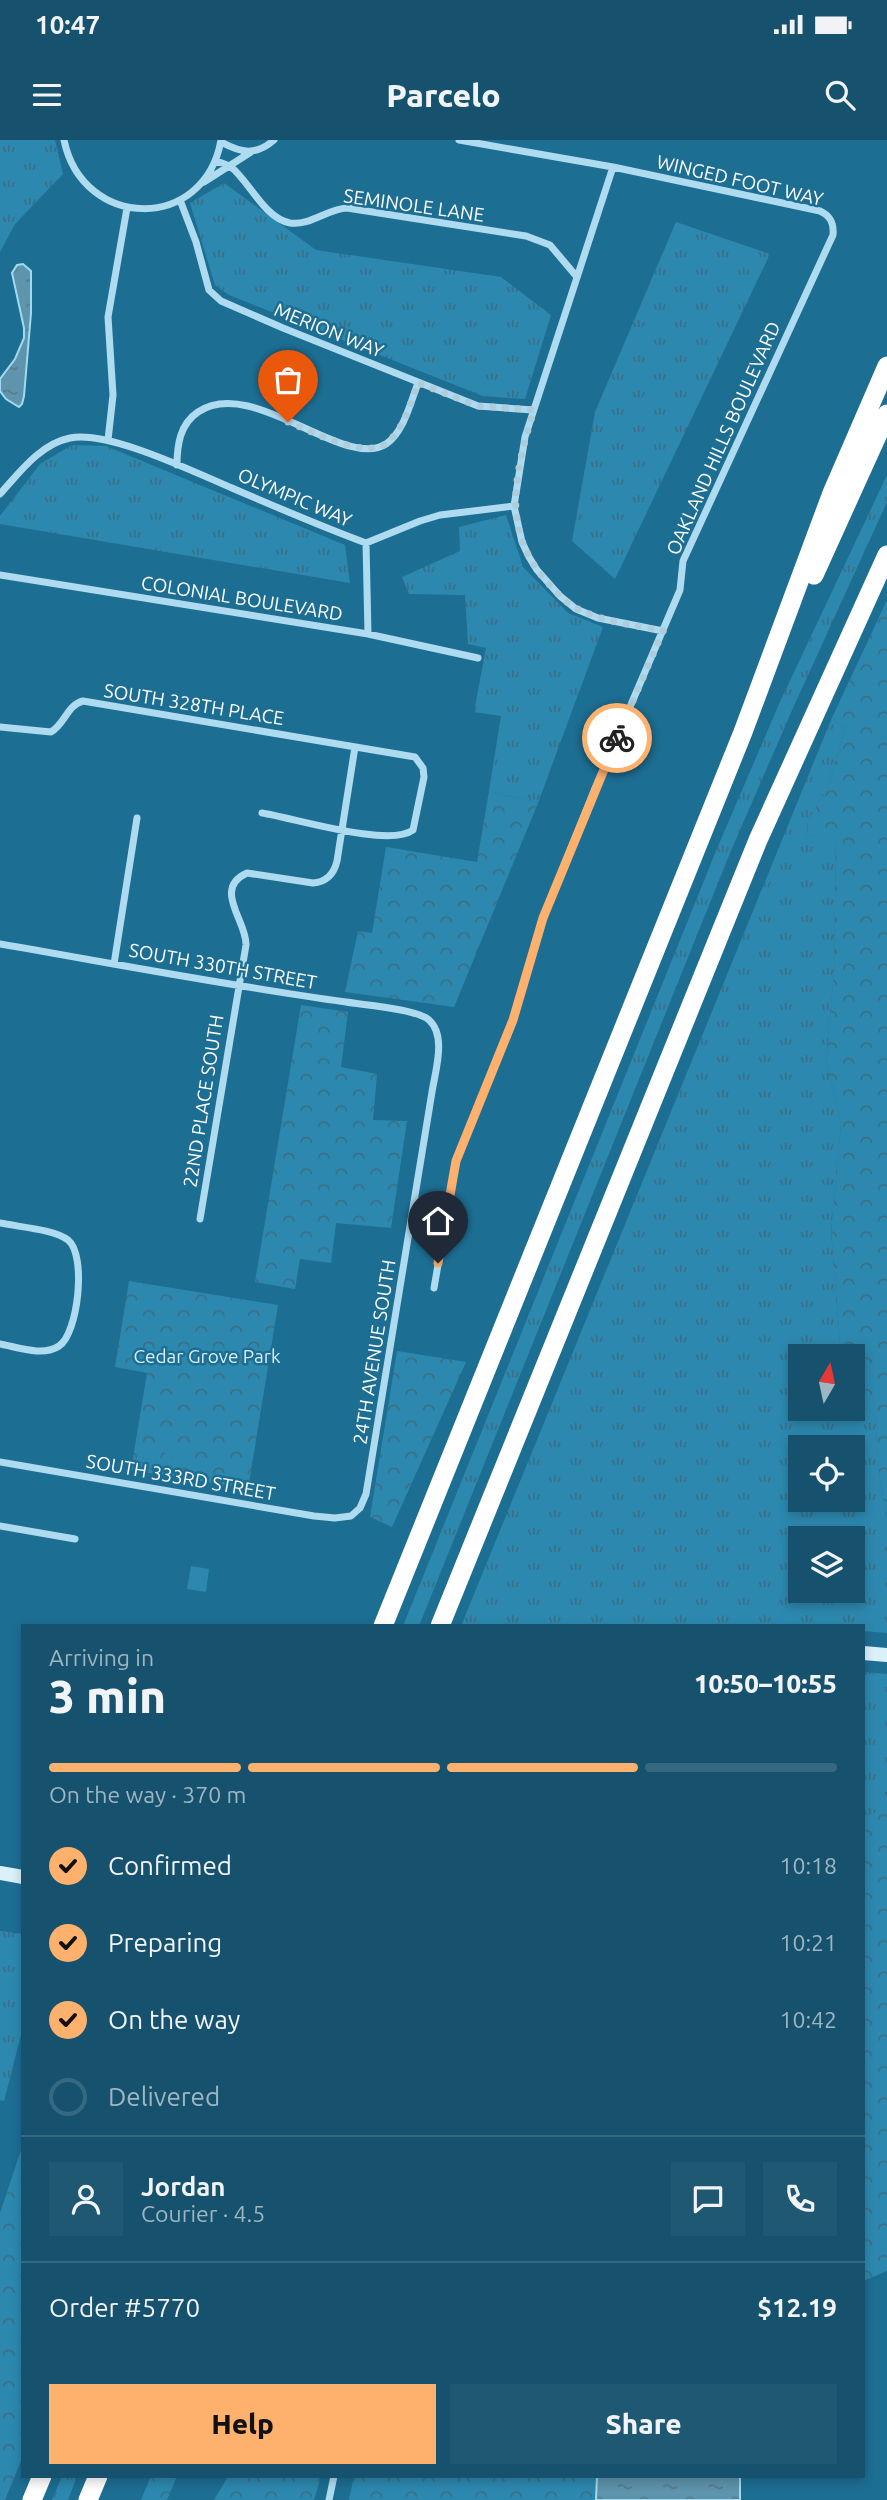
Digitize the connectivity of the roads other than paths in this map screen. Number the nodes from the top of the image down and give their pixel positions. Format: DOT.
graph roads {
  1 [pos="65,140"];
  2 [pos="274,140"];
  3 [pos="458,140"];
  4 [pos="221,141"];
  5 [pos="251,152"];
  6 [pos="216,161"];
  7 [pos="230,166"];
  8 [pos="613,167"];
  9 [pos="201,184"];
  10 [pos="180,200"];
  11 [pos="127,208"];
  12 [pos="833,235"];
  13 [pos="577,277"];
  14 [pos="887,366"];
  15 [pos="418,383"];
  16 [pos="534,410"];
  17 [pos="887,414"];
  18 [pos="108,440"];
  19 [pos="177,465"];
  20 [pos="0,495"];
  21 [pos="514,506"];
  22 [pos="366,543"];
  23 [pos="887,555"];
  24 [pos="0,575"];
  25 [pos="663,631"];
  26 [pos="368,634"];
  27 [pos="478,658"];
  28 [pos="0,727"];
  29 [pos="743,732"];
  30 [pos="355,747"];
  31 [pos="262,813"];
  32 [pos="137,818"];
  33 [pos="342,830"];
  34 [pos="0,944"];
  35 [pos="114,964"];
  36 [pos="238,987"];
  37 [pos="435,1028"];
  38 [pos="200,1219"];
  39 [pos="0,1223"];
  40 [pos="434,1288"];
  41 [pos="0,1344"];
  42 [pos="0,1462"];
  43 [pos="356,1513"];
  44 [pos="0,1526"];
  45 [pos="75,1539"];
  46 [pos="384,1624"];
  47 [pos="441,1624"];
  48 [pos="865,1653"];
  49 [pos="886,1655"];
  50 [pos="0,1873"];
  51 [pos="21,1877"];
  52 [pos="41,2478"];
  53 [pos="97,2478"];
  54 [pos="334,2478"];
  55 [pos="32,2500"];
  56 [pos="88,2500"];
  57 [pos="329,2500"];
  1 -- 11 [label="street"];
  2 -- 5 [label="street"];
  3 -- 8 [label="street, WINGED FOOT WAY"];
  4 -- 5 [label="street"];
  4 -- 6 [label="street"];
  5 -- 7 [label="street"];
  6 -- 7 [label="street"];
  6 -- 9 [label="street"];
  7 -- 9 [label="street"];
  7 -- 13 [label="street, SEMINOLE LANE"];
  8 -- 12 [label="street, WINGED FOOT WAY"];
  8 -- 13 [label="street"];
  9 -- 10 [label="street"];
  10 -- 11 [label="street"];
  10 -- 15 [label="street, MERION WAY"];
  11 -- 18 [label="street"];
  12 -- 25 [label="street, OAKLAND HILLS BOULEVARD"];
  13 -- 16 [label="street"];
  14 -- 29 [label="highway"];
  15 -- 16 [label="street, MERION WAY"];
  15 -- 19 [label="street"];
  16 -- 21 [label="street"];
  17 -- 29 [label="highway"];
  18 -- 19 [label="street, OLYMPIC WAY"];
  18 -- 20 [label="street, OLYMPIC WAY"];
  19 -- 22 [label="street, OLYMPIC WAY"];
  21 -- 22 [label="street, OLYMPIC WAY"];
  21 -- 25 [label="street"];
  22 -- 26 [label="street"];
  23 -- 47 [label="highway"];
  24 -- 26 [label="street, COLONIAL BOULEVARD"];
  25 -- 40 [label="street, OAKLAND HILLS BOULEVARD"];
  26 -- 27 [label="street, COLONIAL BOULEVARD"];
  28 -- 30 [label="street, SOUTH 328TH PLACE"];
  29 -- 46 [label="highway"];
  30 -- 33 [label="street"];
  30 -- 33 [label="street"];
  31 -- 33 [label="street"];
  32 -- 35 [label="street"];
  33 -- 36 [label="street, 22ND PLACE SOUTH"];
  34 -- 35 [label="street, SOUTH 330TH STREET"];
  35 -- 36 [label="street, SOUTH 330TH STREET"];
  36 -- 37 [label="street, SOUTH 330TH STREET"];
  36 -- 38 [label="street, 22ND PLACE SOUTH"];
  37 -- 43 [label="street, 24TH AVENUE SOUTH"];
  39 -- 41 [label="street"];
  42 -- 43 [label="street, SOUTH 333RD STREET"];
  44 -- 45 [label="street"];
  48 -- 49 [label="main road"];
  50 -- 51 [label="main road"];
  52 -- 55 [label="highway"];
  53 -- 56 [label="highway"];
  54 -- 57 [label="street"];
}
